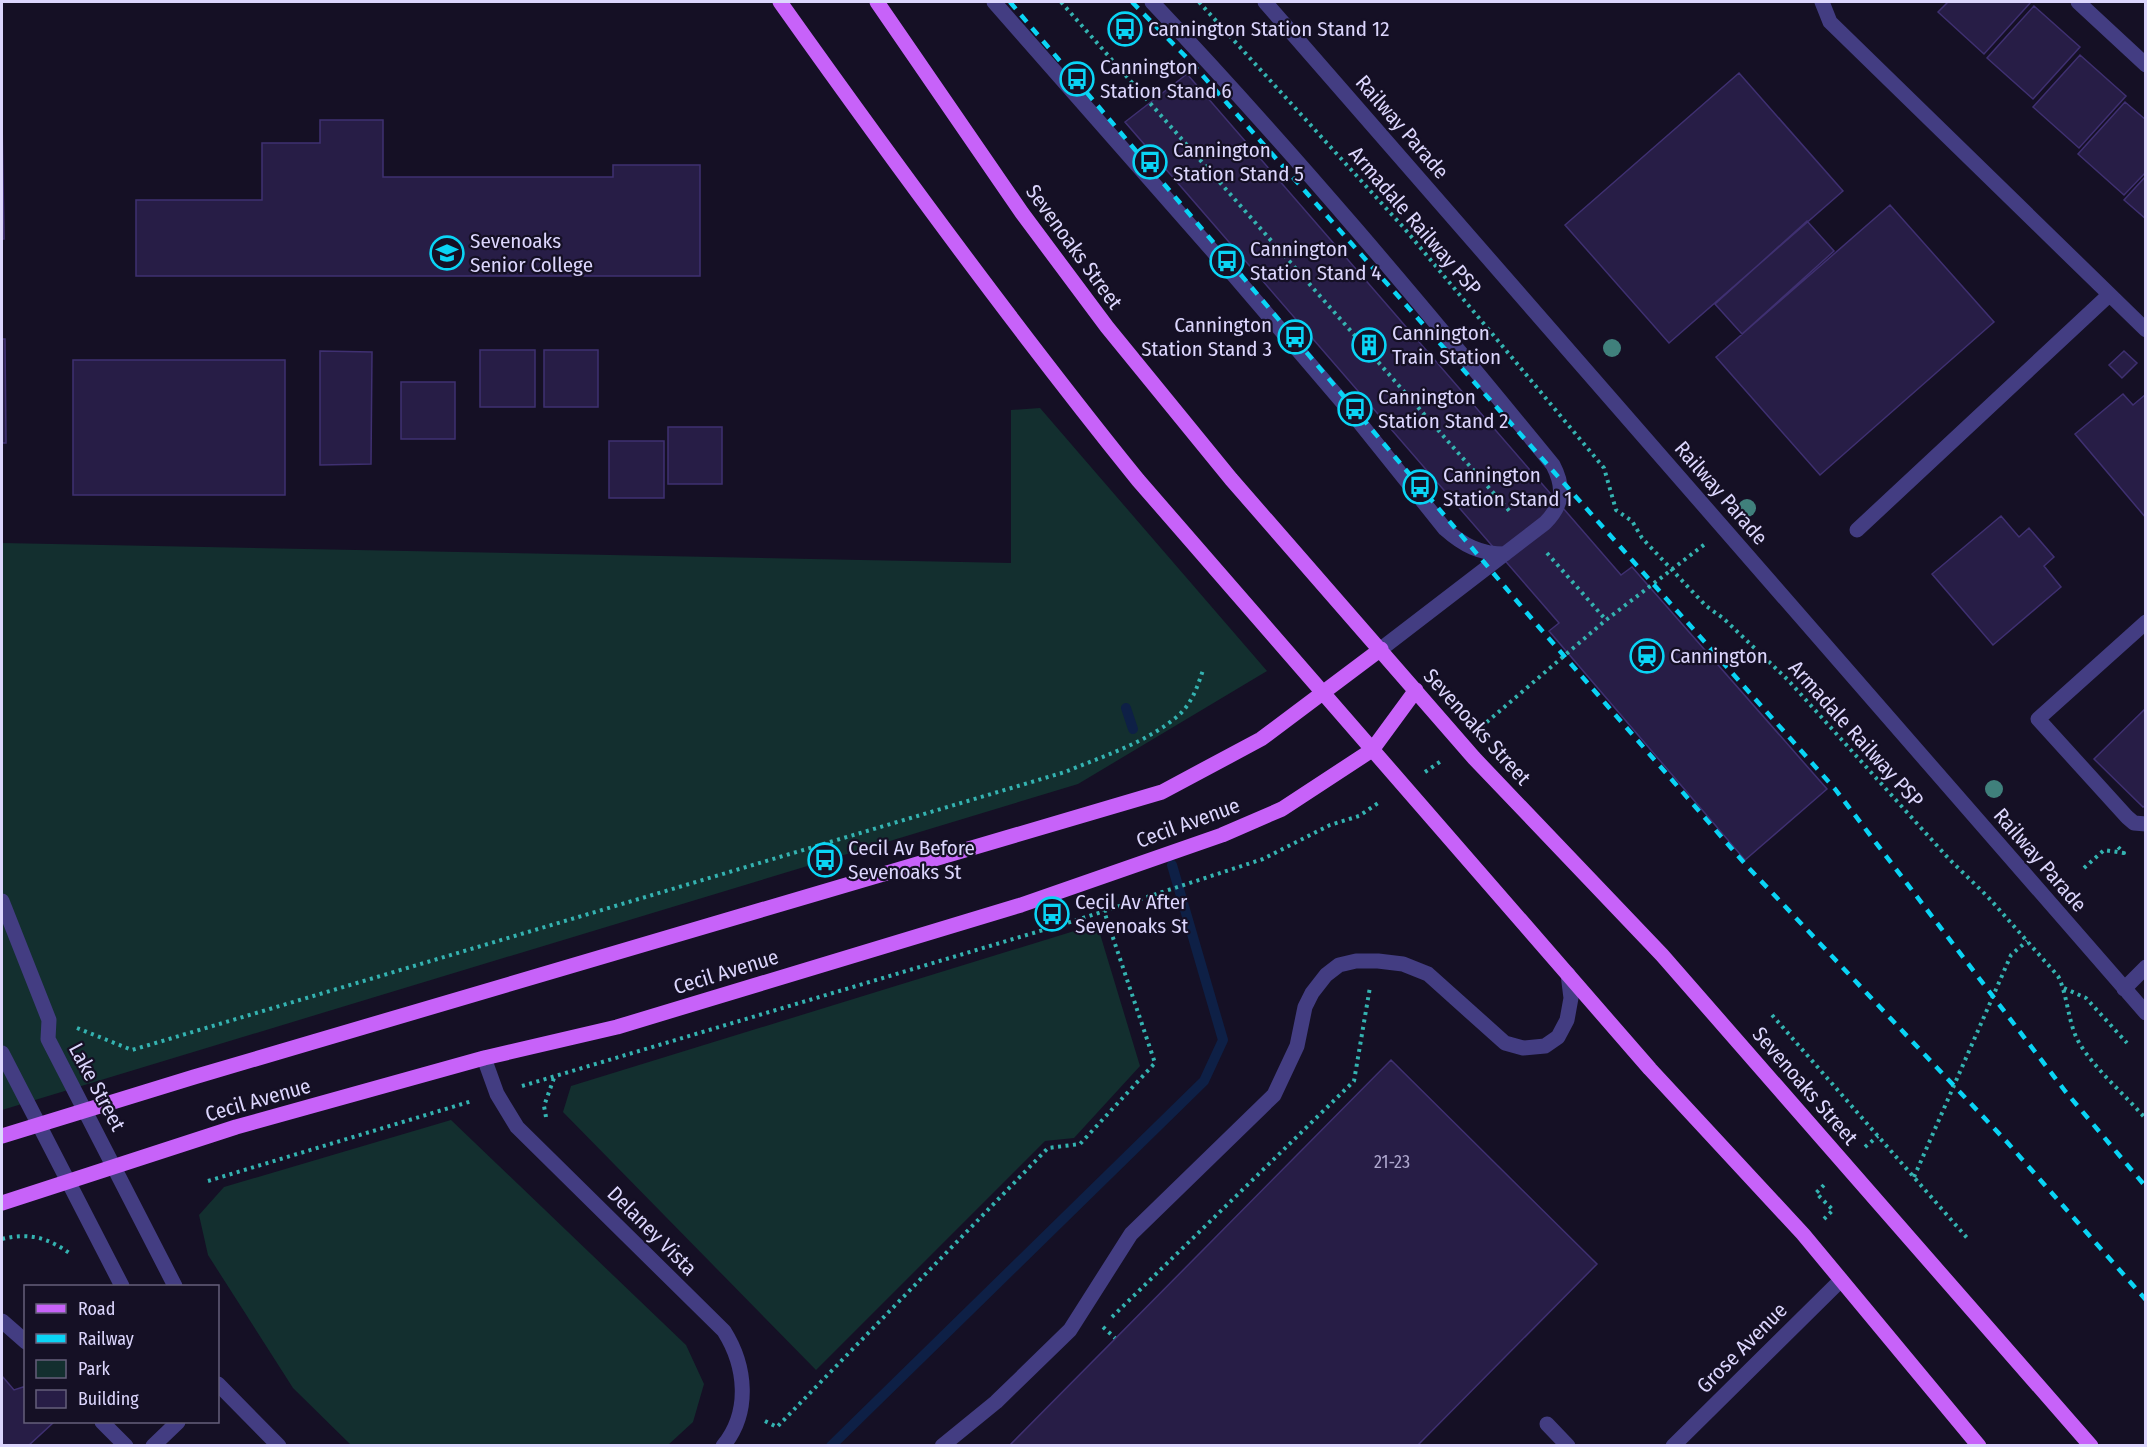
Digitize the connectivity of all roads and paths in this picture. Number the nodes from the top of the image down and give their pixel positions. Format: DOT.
graph roads {
  1 [pos="780,2"];
  2 [pos="877,2"];
  3 [pos="994,2"];
  4 [pos="1061,2"];
  5 [pos="1152,2"];
  6 [pos="1199,2"];
  7 [pos="1265,2"];
  8 [pos="1822,2"];
  9 [pos="2078,2"];
  10 [pos="2145,65"];
  11 [pos="2109,295"];
  12 [pos="2145,330"];
  13 [pos="1725,530"];
  14 [pos="1857,530"];
  15 [pos="1530,534"];
  16 [pos="1505,554"];
  17 [pos="1671,569"];
  18 [pos="1606,620"];
  19 [pos="2145,622"];
  20 [pos="1381,649"];
  21 [pos="1203,670"];
  22 [pos="1416,690"];
  23 [pos="1324,693"];
  24 [pos="1463,746"];
  25 [pos="1372,750"];
  26 [pos="1431,767"];
  27 [pos="2145,824"];
  28 [pos="2112,842"];
  29 [pos="2104,850"];
  30 [pos="2,901"];
  31 [pos="1104,911"];
  32 [pos="2027,941"];
  33 [pos="2145,967"];
  34 [pos="1568,974"];
  35 [pos="1379,985"];
  36 [pos="2064,988"];
  37 [pos="2124,988"];
  38 [pos="2145,1013"];
  39 [pos="1772,1015"];
  40 [pos="77,1028"];
  41 [pos="2127,1043"];
  42 [pos="2,1053"];
  43 [pos="484,1058"];
  44 [pos="456,1105"];
  45 [pos="85,1110"];
  46 [pos="2145,1119"];
  47 [pos="37,1125"];
  48 [pos="2,1136"];
  49 [pos="1878,1136"];
  50 [pos="1864,1148"];
  51 [pos="115,1167"];
  52 [pos="1914,1178"];
  53 [pos="1830,1179"];
  54 [pos="208,1180"];
  55 [pos="68,1182"];
  56 [pos="2,1203"];
  57 [pos="1821,1221"];
  58 [pos="2,1239"];
  59 [pos="1968,1239"];
  60 [pos="72,1255"];
  61 [pos="1841,1280"];
  62 [pos="121,1285"];
  63 [pos="174,1285"];
  64 [pos="2,1321"];
  65 [pos="1115,1338"];
  66 [pos="24,1340"];
  67 [pos="219,1385"];
  68 [pos="758,1418"];
  69 [pos="103,1423"];
  70 [pos="177,1423"];
  71 [pos="1547,1424"];
  72 [pos="126,1446"];
  73 [pos="153,1446"];
  74 [pos="279,1446"];
  75 [pos="723,1446"];
  76 [pos="942,1446"];
  77 [pos="1568,1446"];
  78 [pos="1673,1446"];
  79 [pos="1979,1446"];
  80 [pos="2091,1446"];
  1 -- 23 [label="main road"];
  2 -- 20 [label="main road, Sevenoaks Street"];
  3 -- 16 [label="street"];
  4 -- 15 [label="path"];
  5 -- 15 [label="street"];
  6 -- 17 [label="path, Armadale Railway PSP"];
  7 -- 13 [label="street, Railway Parade"];
  8 -- 11 [label="street"];
  9 -- 10 [label="street"];
  11 -- 12 [label="street"];
  11 -- 14 [label="street"];
  13 -- 17 [label="path"];
  13 -- 37 [label="street, Railway Parade"];
  15 -- 16 [label="street"];
  15 -- 18 [label="path"];
  16 -- 20 [label="street"];
  17 -- 18 [label="path"];
  17 -- 32 [label="path, Armadale Railway PSP"];
  18 -- 24 [label="path"];
  19 -- 27 [label="street"];
  20 -- 22 [label="main road, Sevenoaks Street"];
  20 -- 23 [label="main road, Cecil Avenue"];
  21 -- 40 [label="path"];
  22 -- 24 [label="main road, Sevenoaks Street"];
  22 -- 25 [label="main road, Cecil Avenue"];
  23 -- 25 [label="main road"];
  23 -- 45 [label="main road, Cecil Avenue"];
  24 -- 26 [label="path"];
  24 -- 80 [label="main road, Sevenoaks Street"];
  25 -- 34 [label="main road"];
  25 -- 43 [label="main road, Cecil Avenue"];
  28 -- 29 [label="path"];
  30 -- 45 [label="street, Lake Street"];
  31 -- 68 [label="path"];
  32 -- 36 [label="path, Armadale Railway PSP"];
  32 -- 52 [label="path"];
  33 -- 37 [label="street"];
  34 -- 61 [label="main road"];
  34 -- 76 [label="street"];
  35 -- 65 [label="path"];
  36 -- 41 [label="path"];
  36 -- 46 [label="path, Armadale Railway PSP"];
  37 -- 38 [label="street, Railway Parade"];
  39 -- 49 [label="path"];
  42 -- 47 [label="street"];
  43 -- 51 [label="main road, Cecil Avenue"];
  43 -- 75 [label="street, Delaney Vista"];
  44 -- 54 [label="path"];
  45 -- 47 [label="main road, Cecil Avenue"];
  45 -- 51 [label="street, Lake Street"];
  47 -- 48 [label="main road, Cecil Avenue"];
  47 -- 55 [label="street"];
  49 -- 50 [label="path"];
  49 -- 52 [label="path"];
  51 -- 55 [label="main road, Cecil Avenue"];
  51 -- 63 [label="street, Lake Street"];
  52 -- 59 [label="path"];
  53 -- 57 [label="path"];
  55 -- 56 [label="main road, Cecil Avenue"];
  55 -- 62 [label="street"];
  58 -- 60 [label="path"];
  61 -- 78 [label="street, Grose Avenue"];
  61 -- 79 [label="main road"];
  64 -- 66 [label="street"];
  67 -- 74 [label="street"];
  69 -- 72 [label="street"];
  70 -- 73 [label="street"];
  71 -- 77 [label="street"];
}
